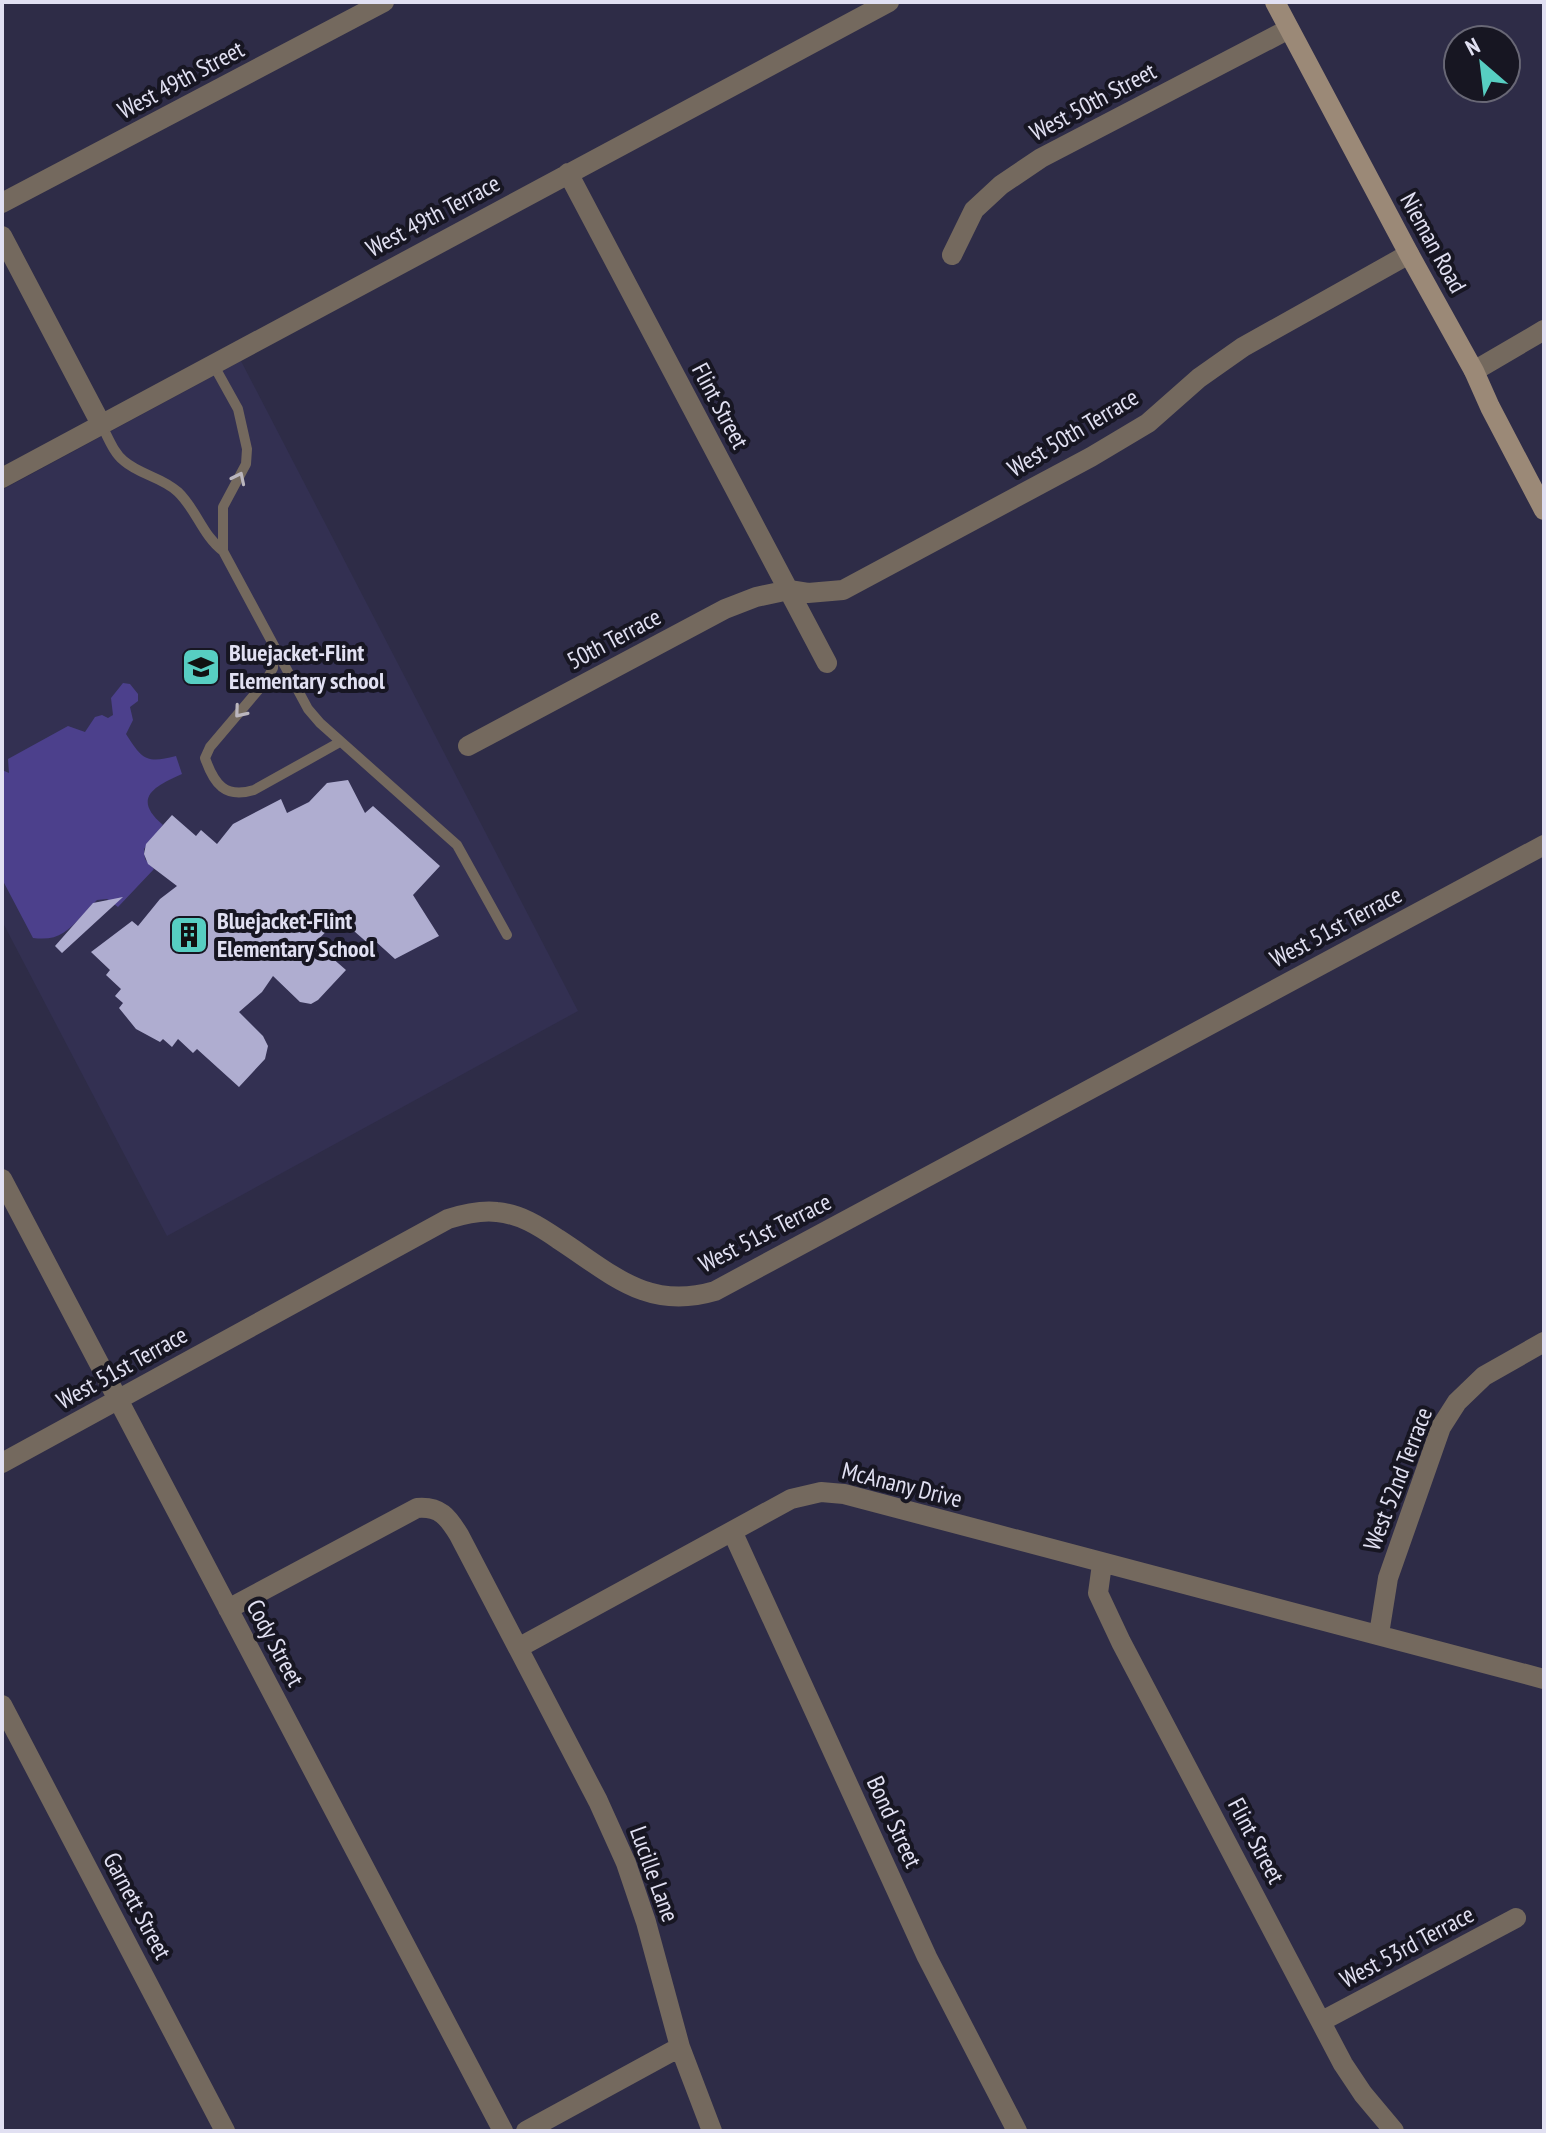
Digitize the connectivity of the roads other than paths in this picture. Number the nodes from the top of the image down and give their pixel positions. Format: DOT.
graph roads {
  1 [pos="384,2"];
  2 [pos="889,2"];
  3 [pos="1275,2"];
  4 [pos="1289,29"];
  5 [pos="568,173"];
  6 [pos="2,203"];
  7 [pos="2,236"];
  8 [pos="1409,254"];
  9 [pos="952,255"];
  10 [pos="1544,330"];
  11 [pos="213,364"];
  12 [pos="1474,371"];
  13 [pos="101,424"];
  14 [pos="2,478"];
  15 [pos="1544,510"];
  16 [pos="223,551"];
  17 [pos="789,590"];
  18 [pos="274,645"];
  19 [pos="827,663"];
  20 [pos="340,742"];
  21 [pos="468,746"];
  22 [pos="1544,845"];
  23 [pos="507,935"];
  24 [pos="2,1179"];
  25 [pos="1544,1342"];
  26 [pos="118,1400"];
  27 [pos="2,1463"];
  28 [pos="732,1531"];
  29 [pos="1102,1564"];
  30 [pos="228,1609"];
  31 [pos="1379,1634"];
  32 [pos="518,1648"];
  33 [pos="1544,1679"];
  34 [pos="2,1705"];
  35 [pos="1516,1918"];
  36 [pos="1322,2021"];
  37 [pos="680,2047"];
  38 [pos="225,2131"];
  39 [pos="503,2131"];
  40 [pos="526,2131"];
  41 [pos="712,2131"];
  42 [pos="1017,2131"];
  43 [pos="1394,2131"];
  1 -- 6 [label="street, West 49th Street"];
  2 -- 5 [label="street, West 49th Terrace"];
  3 -- 4 [label="main road, Nieman Road"];
  4 -- 8 [label="main road, Nieman Road"];
  4 -- 9 [label="street, West 50th Street"];
  5 -- 11 [label="street, West 49th Terrace"];
  5 -- 17 [label="street, Flint Street"];
  7 -- 13 [label="street"];
  8 -- 12 [label="main road, Nieman Road"];
  8 -- 17 [label="street, West 50th Terrace"];
  10 -- 12 [label="street"];
  11 -- 13 [label="street, West 49th Terrace"];
  16 -- 11 [label="lane, one-way"];
  12 -- 15 [label="main road, Nieman Road"];
  13 -- 14 [label="street, West 49th Terrace"];
  13 -- 16 [label="lane"];
  16 -- 18 [label="lane"];
  17 -- 19 [label="street, Flint Street"];
  17 -- 21 [label="street, 50th Terrace"];
  18 -- 20 [label="lane"];
  18 -- 20 [label="lane, one-way"];
  20 -- 23 [label="lane"];
  22 -- 26 [label="street, West 51st Terrace"];
  24 -- 26 [label="street, Cody Street"];
  25 -- 31 [label="street, West 52nd Terrace"];
  26 -- 27 [label="street, West 51st Terrace"];
  26 -- 30 [label="street, Cody Street"];
  28 -- 29 [label="street, McAnany Drive"];
  28 -- 32 [label="street, McAnany Drive"];
  28 -- 42 [label="street, Bond Street"];
  29 -- 31 [label="street, McAnany Drive"];
  29 -- 36 [label="street, Flint Street"];
  30 -- 32 [label="street"];
  30 -- 39 [label="street, Cody Street"];
  31 -- 33 [label="street, McAnany Drive"];
  32 -- 37 [label="street, Lucille Lane"];
  34 -- 38 [label="street, Garnett Street"];
  35 -- 36 [label="street, West 53rd Terrace"];
  36 -- 43 [label="street, Flint Street"];
  37 -- 40 [label="street"];
  37 -- 41 [label="street, Lucille Lane"];
}
